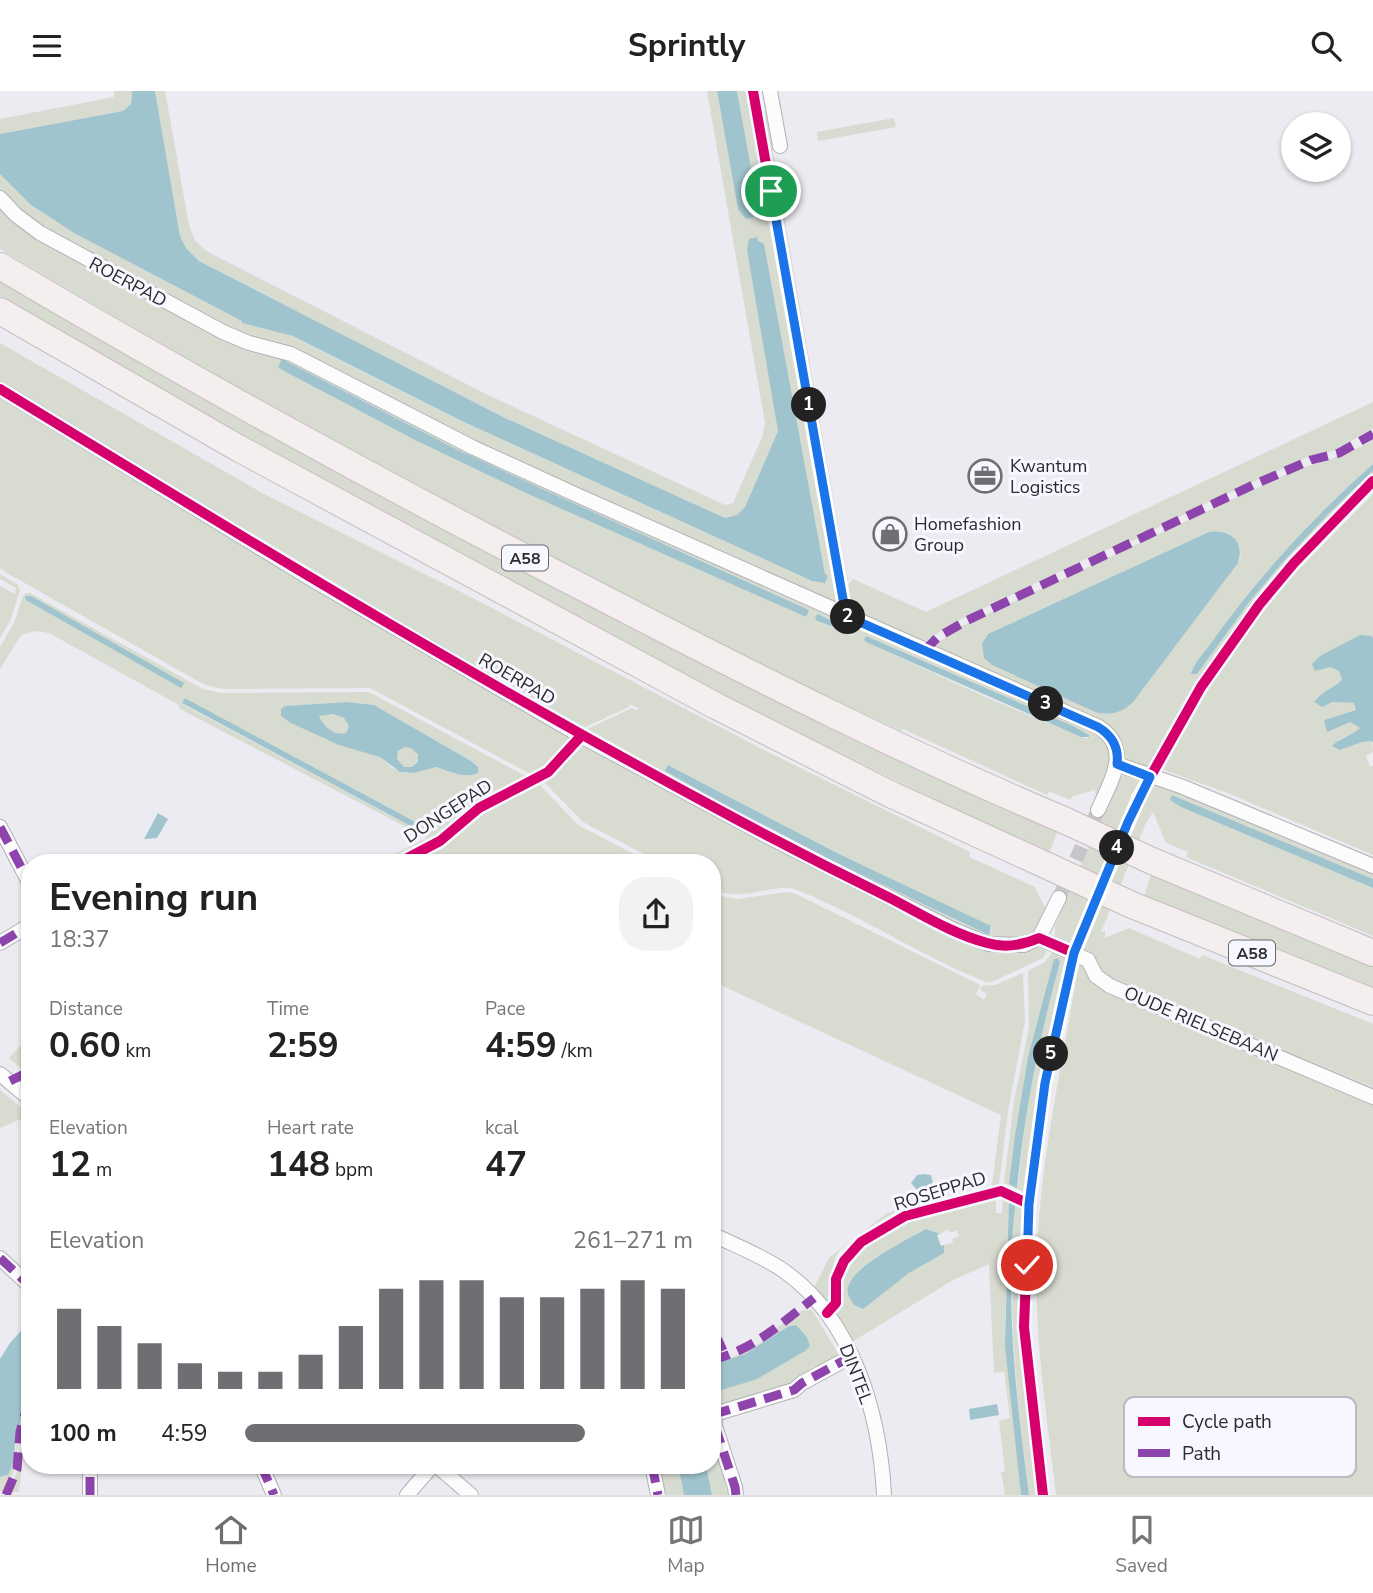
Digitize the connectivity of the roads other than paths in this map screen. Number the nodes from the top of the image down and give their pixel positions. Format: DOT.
graph roads {
  1 [pos="770,91"];
  2 [pos="780,146"];
  3 [pos="0,198"];
  4 [pos="0,266"];
  5 [pos="0,311"];
  6 [pos="0,389"];
  7 [pos="1117,764"];
  8 [pos="1098,810"];
  9 [pos="0,827"];
  10 [pos="1373,866"];
  11 [pos="21,867"];
  12 [pos="1059,898"];
  13 [pos="21,930"];
  14 [pos="1039,938"];
  15 [pos="0,943"];
  16 [pos="1373,953"];
  17 [pos="1373,1002"];
  18 [pos="0,1074"];
  19 [pos="21,1092"];
  20 [pos="1373,1097"];
  21 [pos="721,1238"];
  22 [pos="0,1258"];
  23 [pos="21,1278"];
  24 [pos="852,1356"];
  25 [pos="721,1412"];
  26 [pos="721,1444"];
  27 [pos="90,1474"];
  28 [pos="265,1474"];
  29 [pos="427,1474"];
  30 [pos="446,1474"];
  31 [pos="654,1474"];
  32 [pos="90,1495"];
  33 [pos="274,1495"];
  34 [pos="407,1495"];
  35 [pos="471,1495"];
  36 [pos="658,1495"];
  37 [pos="736,1495"];
  38 [pos="884,1495"];
  1 -- 2 [label="street"];
  3 -- 7 [label="street, ROERPAD"];
  4 -- 16 [label="highway, A58, bridge"];
  5 -- 17 [label="highway, A58, bridge"];
  6 -- 14 [label="street, ROERPAD"];
  7 -- 8 [label="street"];
  7 -- 10 [label="street"];
  9 -- 11 [label="street"];
  12 -- 14 [label="street"];
  13 -- 15 [label="street"];
  14 -- 20 [label="street, OUDE RIELSEBAAN"];
  18 -- 19 [label="street"];
  21 -- 24 [label="street, DINTEL"];
  22 -- 23 [label="street"];
  24 -- 25 [label="street"];
  24 -- 38 [label="street, DINTEL"];
  26 -- 37 [label="street"];
  27 -- 32 [label="street"];
  28 -- 33 [label="street"];
  29 -- 34 [label="street"];
  30 -- 35 [label="street"];
  31 -- 36 [label="street"];
}
